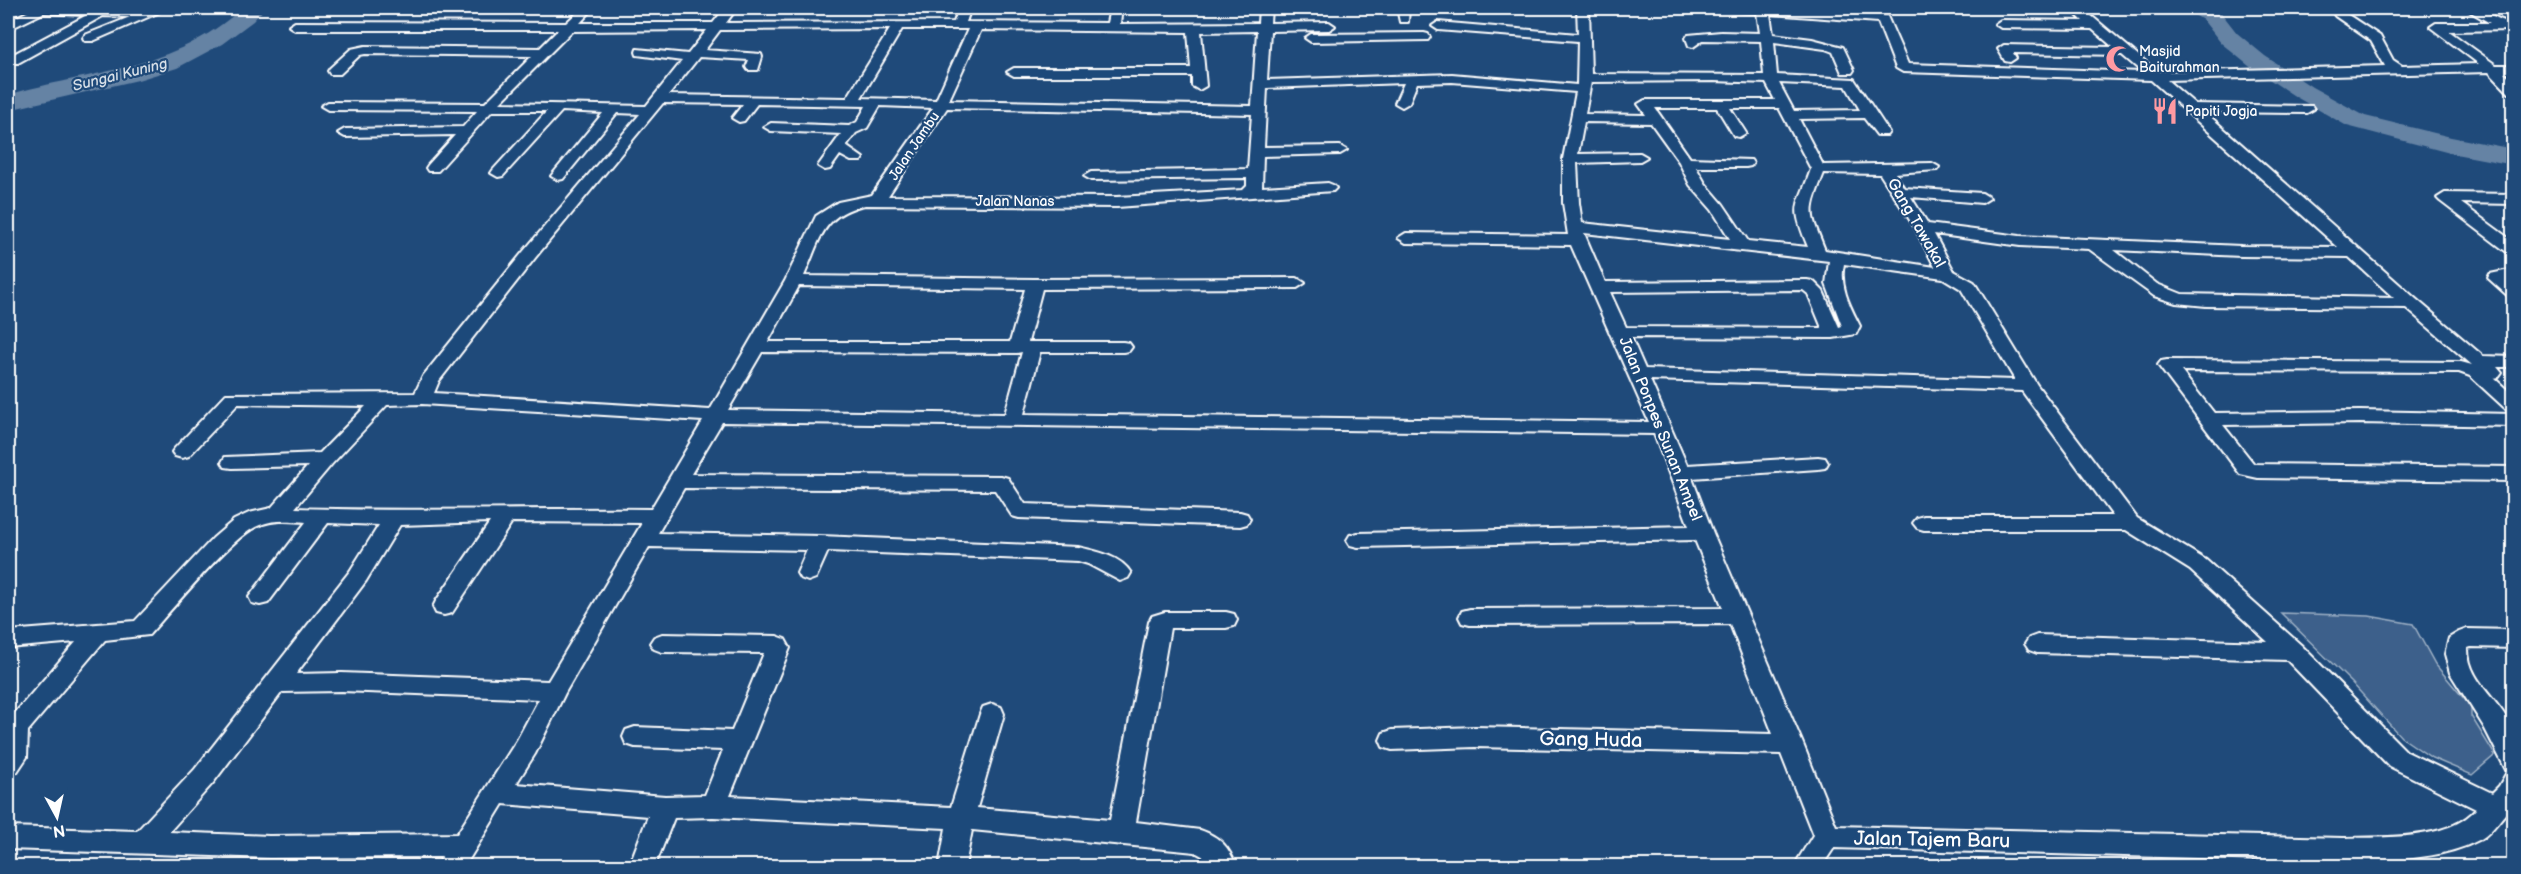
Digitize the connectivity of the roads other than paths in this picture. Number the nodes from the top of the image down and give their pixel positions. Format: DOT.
graph roads {
  1 [pos="42,8"];
  2 [pos="164,8"];
  3 [pos="588,8"];
  4 [pos="731,8"];
  5 [pos="965,8"];
  6 [pos="1116,8"];
  7 [pos="1265,8"];
  8 [pos="1583,8"];
  9 [pos="1732,8"];
  10 [pos="2075,8"];
  11 [pos="2470,8"];
  12 [pos="105,9"];
  13 [pos="1761,9"];
  14 [pos="2339,13"];
  15 [pos="147,14"];
  16 [pos="1712,22"];
  17 [pos="2001,24"];
  18 [pos="717,25"];
  19 [pos="767,25"];
  20 [pos="898,25"];
  21 [pos="959,25"];
  22 [pos="976,25"];
  23 [pos="2095,25"];
  24 [pos="8,26"];
  25 [pos="295,26"];
  26 [pos="570,26"];
  27 [pos="1113,26"];
  28 [pos="1329,26"];
  29 [pos="1438,26"];
  30 [pos="2510,26"];
  31 [pos="1194,28"];
  32 [pos="1766,32"];
  33 [pos="1264,33"];
  34 [pos="1424,37"];
  35 [pos="88,38"];
  36 [pos="1583,38"];
  37 [pos="1693,43"];
  38 [pos="2125,51"];
  39 [pos="545,52"];
  40 [pos="642,52"];
  41 [pos="693,55"];
  42 [pos="2010,58"];
  43 [pos="13,60"];
  44 [pos="2492,68"];
  45 [pos="2396,69"];
  46 [pos="2514,69"];
  47 [pos="335,71"];
  48 [pos="1014,72"];
  49 [pos="1105,73"];
  50 [pos="1848,76"];
  51 [pos="2154,76"];
  52 [pos="2423,77"];
  53 [pos="1412,80"];
  54 [pos="1771,80"];
  55 [pos="1583,83"];
  56 [pos="1260,84"];
  57 [pos="2167,87"];
  58 [pos="2264,87"];
  59 [pos="1104,88"];
  60 [pos="2514,90"];
  61 [pos="2179,97"];
  62 [pos="2248,97"];
  63 [pos="753,100"];
  64 [pos="791,100"];
  65 [pos="851,102"];
  66 [pos="875,103"];
  67 [pos="1402,103"];
  68 [pos="1721,104"];
  69 [pos="490,105"];
  70 [pos="654,105"];
  71 [pos="942,105"];
  72 [pos="328,106"];
  73 [pos="558,107"];
  74 [pos="2192,108"];
  75 [pos="613,109"];
  76 [pos="1787,109"];
  77 [pos="2307,109"];
  78 [pos="1259,110"];
  79 [pos="1869,114"];
  80 [pos="739,118"];
  81 [pos="1578,118"];
  82 [pos="1657,119"];
  83 [pos="851,130"];
  84 [pos="466,131"];
  85 [pos="1882,132"];
  86 [pos="345,133"];
  87 [pos="1739,133"];
  88 [pos="839,148"];
  89 [pos="1341,150"];
  90 [pos="1256,152"];
  91 [pos="1640,157"];
  92 [pos="856,158"];
  93 [pos="1570,159"];
  94 [pos="1686,162"];
  95 [pos="1746,163"];
  96 [pos="825,166"];
  97 [pos="1932,167"];
  98 [pos="433,168"];
  99 [pos="1818,169"];
  100 [pos="1886,171"];
  101 [pos="498,173"];
  102 [pos="1255,173"];
  103 [pos="1091,176"];
  104 [pos="596,177"];
  105 [pos="1328,188"];
  106 [pos="1251,192"];
  107 [pos="1900,192"];
  108 [pos="1982,198"];
  109 [pos="877,200"];
  110 [pos="2514,200"];
  111 [pos="1923,228"];
  112 [pos="2491,232"];
  113 [pos="2514,232"];
  114 [pos="1576,234"];
  115 [pos="1406,238"];
  116 [pos="1741,243"];
  117 [pos="2090,244"];
  118 [pos="2514,250"];
  119 [pos="2352,252"];
  120 [pos="1818,253"];
  121 [pos="1838,258"];
  122 [pos="1947,274"];
  123 [pos="2514,274"];
  124 [pos="793,281"];
  125 [pos="1297,283"];
  126 [pos="1035,284"];
  127 [pos="1599,286"];
  128 [pos="2514,292"];
  129 [pos="2410,303"];
  130 [pos="1620,332"];
  131 [pos="1833,333"];
  132 [pos="756,347"];
  133 [pos="1124,347"];
  134 [pos="1024,348"];
  135 [pos="2480,361"];
  136 [pos="2514,362"];
  137 [pos="1637,374"];
  138 [pos="2028,386"];
  139 [pos="2514,391"];
  140 [pos="422,398"];
  141 [pos="382,400"];
  142 [pos="2514,406"];
  143 [pos="714,416"];
  144 [pos="2208,418"];
  145 [pos="1013,420"];
  146 [pos="2514,420"];
  147 [pos="1660,428"];
  148 [pos="182,452"];
  149 [pos="325,459"];
  150 [pos="232,462"];
  151 [pos="1818,463"];
  152 [pos="1680,472"];
  153 [pos="2514,474"];
  154 [pos="678,481"];
  155 [pos="278,514"];
  156 [pos="506,515"];
  157 [pos="322,516"];
  158 [pos="656,516"];
  159 [pos="394,518"];
  160 [pos="1240,519"];
  161 [pos="1924,523"];
  162 [pos="2130,523"];
  163 [pos="1702,532"];
  164 [pos="642,540"];
  165 [pos="1358,540"];
  166 [pos="821,543"];
  167 [pos="808,573"];
  168 [pos="1120,573"];
  169 [pos="260,597"];
  170 [pos="444,607"];
  171 [pos="1738,616"];
  172 [pos="1470,617"];
  173 [pos="1226,620"];
  174 [pos="97,634"];
  175 [pos="8,639"];
  176 [pos="2514,639"];
  177 [pos="662,644"];
  178 [pos="2037,644"];
  179 [pos="2293,651"];
  180 [pos="274,683"];
  181 [pos="555,690"];
  182 [pos="992,714"];
  183 [pos="635,737"];
  184 [pos="1392,740"];
  185 [pos="739,741"];
  186 [pos="1791,744"];
  187 [pos="2514,764"];
  188 [pos="8,765"];
  189 [pos="2514,780"];
  190 [pos="496,793"];
  191 [pos="713,806"];
  192 [pos="2494,806"];
  193 [pos="665,807"];
  194 [pos="961,818"];
  195 [pos="1121,832"];
  196 [pos="1827,837"];
  197 [pos="8,838"];
  198 [pos="142,844"];
  199 [pos="457,856"];
  200 [pos="642,867"];
  201 [pos="952,867"];
  202 [pos="1222,867"];
  203 [pos="1807,867"];
  1 -- 12 [label="street"];
  1 -- 24 [label="street"];
  2 -- 15 [label="street"];
  3 -- 26 [label="street"];
  4 -- 18 [label="street"];
  5 -- 21 [label="street"];
  6 -- 27 [label="street"];
  7 -- 33 [label="street"];
  8 -- 36 [label="street, Jalan Ponpes Sunan Ampel"];
  9 -- 13 [label="street"];
  10 -- 23 [label="street"];
  11 -- 30 [label="street"];
  12 -- 15 [label="street"];
  12 -- 43 [label="street"];
  13 -- 32 [label="street"];
  13 -- 51 [label="street"];
  14 -- 45 [label="street"];
  15 -- 35 [label="street"];
  16 -- 32 [label="street"];
  17 -- 23 [label="street"];
  18 -- 19 [label="street"];
  18 -- 26 [label="street"];
  18 -- 41 [label="street"];
  19 -- 20 [label="street"];
  19 -- 41 [label="street"];
  20 -- 21 [label="street"];
  20 -- 65 [label="street"];
  21 -- 22 [label="street"];
  22 -- 27 [label="street"];
  22 -- 71 [label="street, Jalan Jambu"];
  23 -- 38 [label="street"];
  25 -- 26 [label="street"];
  26 -- 39 [label="street"];
  27 -- 31 [label="street"];
  28 -- 33 [label="street"];
  29 -- 36 [label="street"];
  30 -- 44 [label="street"];
  31 -- 33 [label="street"];
  31 -- 49 [label="street"];
  32 -- 37 [label="street"];
  32 -- 50 [label="street"];
  32 -- 54 [label="street"];
  33 -- 34 [label="street"];
  33 -- 56 [label="street"];
  36 -- 55 [label="street, Jalan Ponpes Sunan Ampel"];
  38 -- 42 [label="street"];
  38 -- 51 [label="street"];
  39 -- 47 [label="street"];
  39 -- 69 [label="street"];
  40 -- 41 [label="street"];
  41 -- 70 [label="street"];
  44 -- 45 [label="street"];
  44 -- 46 [label="street"];
  44 -- 60 [label="street"];
  45 -- 51 [label="street"];
  45 -- 52 [label="street"];
  48 -- 49 [label="street"];
  49 -- 59 [label="street"];
  50 -- 54 [label="street"];
  50 -- 79 [label="street"];
  51 -- 57 [label="street"];
  53 -- 55 [label="street"];
  53 -- 56 [label="street"];
  53 -- 67 [label="street"];
  54 -- 55 [label="street"];
  54 -- 76 [label="street"];
  55 -- 81 [label="street, Jalan Ponpes Sunan Ampel"];
  56 -- 78 [label="street"];
  57 -- 58 [label="street"];
  57 -- 61 [label="street"];
  61 -- 62 [label="street"];
  61 -- 74 [label="street"];
  63 -- 64 [label="street"];
  63 -- 70 [label="street"];
  63 -- 80 [label="street"];
  64 -- 65 [label="street"];
  64 -- 83 [label="street"];
  65 -- 66 [label="street"];
  66 -- 71 [label="street"];
  66 -- 83 [label="street"];
  68 -- 76 [label="street"];
  68 -- 82 [label="street"];
  68 -- 87 [label="street"];
  69 -- 72 [label="street"];
  69 -- 73 [label="street"];
  69 -- 84 [label="street"];
  70 -- 75 [label="street"];
  70 -- 104 [label="street"];
  71 -- 78 [label="street"];
  71 -- 109 [label="street, Jalan Jambu"];
  73 -- 75 [label="street"];
  73 -- 101 [label="street"];
  74 -- 77 [label="street"];
  74 -- 119 [label="street"];
  75 -- 104 [label="street"];
  76 -- 79 [label="street"];
  76 -- 99 [label="street"];
  78 -- 90 [label="street"];
  79 -- 85 [label="street"];
  81 -- 82 [label="street"];
  81 -- 93 [label="street, Jalan Ponpes Sunan Ampel"];
  82 -- 94 [label="street"];
  83 -- 88 [label="street"];
  84 -- 86 [label="street"];
  84 -- 98 [label="street"];
  88 -- 92 [label="street"];
  88 -- 96 [label="street"];
  89 -- 90 [label="street"];
  90 -- 102 [label="street"];
  91 -- 93 [label="street"];
  93 -- 114 [label="street, Jalan Ponpes Sunan Ampel"];
  94 -- 95 [label="street"];
  94 -- 116 [label="street"];
  97 -- 100 [label="street"];
  99 -- 100 [label="street"];
  99 -- 120 [label="street"];
  100 -- 107 [label="street, Gang Tawakal"];
  102 -- 103 [label="street"];
  102 -- 106 [label="street"];
  104 -- 140 [label="street"];
  105 -- 106 [label="street, Jalan Nanas"];
  106 -- 109 [label="street, Jalan Nanas"];
  107 -- 108 [label="street"];
  107 -- 111 [label="street, Gang Tawakal"];
  109 -- 124 [label="street, Jalan Nanas"];
  110 -- 112 [label="street"];
  111 -- 117 [label="street"];
  111 -- 122 [label="street, Gang Tawakal"];
  112 -- 113 [label="street"];
  112 -- 118 [label="street"];
  114 -- 115 [label="street"];
  114 -- 116 [label="street"];
  114 -- 127 [label="street, Jalan Ponpes Sunan Ampel"];
  116 -- 120 [label="street"];
  117 -- 119 [label="street"];
  117 -- 129 [label="street"];
  119 -- 129 [label="street"];
  120 -- 121 [label="street"];
  121 -- 122 [label="street"];
  121 -- 131 [label="street"];
  122 -- 138 [label="street"];
  123 -- 128 [label="street"];
  124 -- 126 [label="street"];
  124 -- 132 [label="street, Jalan Nanas"];
  125 -- 126 [label="street"];
  126 -- 134 [label="street"];
  127 -- 130 [label="street, Jalan Ponpes Sunan Ampel"];
  127 -- 131 [label="street"];
  129 -- 135 [label="street"];
  130 -- 131 [label="street"];
  130 -- 137 [label="street, Jalan Ponpes Sunan Ampel"];
  132 -- 134 [label="street"];
  132 -- 143 [label="street, Jalan Nanas"];
  133 -- 134 [label="street"];
  134 -- 145 [label="street"];
  135 -- 136 [label="street"];
  135 -- 139 [label="street"];
  137 -- 138 [label="street"];
  137 -- 147 [label="street, Jalan Ponpes Sunan Ampel"];
  138 -- 162 [label="street"];
  140 -- 141 [label="street"];
  140 -- 143 [label="street"];
  141 -- 148 [label="street"];
  141 -- 149 [label="street"];
  142 -- 144 [label="street"];
  143 -- 145 [label="street"];
  143 -- 154 [label="street, Jalan Nanas"];
  144 -- 146 [label="street"];
  144 -- 153 [label="street"];
  145 -- 147 [label="street"];
  147 -- 152 [label="street, Jalan Ponpes Sunan Ampel"];
  149 -- 150 [label="street"];
  149 -- 155 [label="street"];
  151 -- 152 [label="street"];
  152 -- 163 [label="street, Jalan Ponpes Sunan Ampel"];
  154 -- 158 [label="street, Jalan Nanas"];
  154 -- 160 [label="street"];
  155 -- 157 [label="street"];
  155 -- 174 [label="street"];
  156 -- 158 [label="street"];
  156 -- 159 [label="street"];
  156 -- 170 [label="street"];
  157 -- 159 [label="street"];
  157 -- 169 [label="street"];
  158 -- 164 [label="street, Jalan Nanas"];
  159 -- 180 [label="street"];
  161 -- 162 [label="street"];
  162 -- 179 [label="street"];
  163 -- 165 [label="street"];
  163 -- 171 [label="street, Jalan Ponpes Sunan Ampel"];
  164 -- 166 [label="street"];
  164 -- 181 [label="street, Jalan Nanas"];
  166 -- 167 [label="street"];
  166 -- 168 [label="street"];
  171 -- 172 [label="street"];
  171 -- 186 [label="street, Jalan Ponpes Sunan Ampel"];
  173 -- 195 [label="street"];
  174 -- 175 [label="street"];
  174 -- 188 [label="street"];
  176 -- 187 [label="street"];
  177 -- 185 [label="street"];
  178 -- 179 [label="street"];
  179 -- 192 [label="street"];
  180 -- 181 [label="street"];
  180 -- 198 [label="street"];
  181 -- 190 [label="street, Jalan Nanas"];
  182 -- 194 [label="street"];
  183 -- 185 [label="street"];
  184 -- 186 [label="street, Gang Huda"];
  185 -- 191 [label="street"];
  186 -- 196 [label="street, Jalan Ponpes Sunan Ampel"];
  189 -- 192 [label="street, Jalan Tajem Baru"];
  190 -- 193 [label="street"];
  190 -- 199 [label="street, Jalan Nanas"];
  191 -- 193 [label="street"];
  191 -- 194 [label="street"];
  192 -- 196 [label="street, Jalan Tajem Baru"];
  193 -- 200 [label="street"];
  194 -- 195 [label="street"];
  194 -- 201 [label="street"];
  195 -- 202 [label="street"];
  196 -- 203 [label="street"];
  197 -- 198 [label="street"];
  198 -- 199 [label="street"];
}
